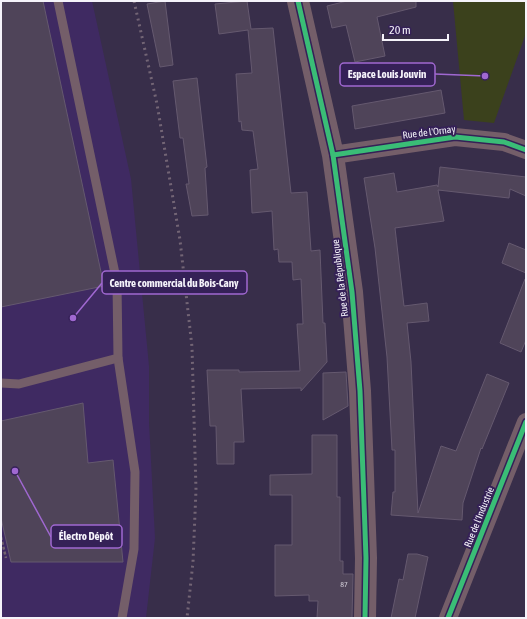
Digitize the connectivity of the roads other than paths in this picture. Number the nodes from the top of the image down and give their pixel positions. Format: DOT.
graph roads {
  1 [pos="58,1"];
  2 [pos="298,1"];
  3 [pos="526,150"];
  4 [pos="333,155"];
  5 [pos="118,358"];
  6 [pos="1,383"];
  7 [pos="526,422"];
  8 [pos="122,618"];
  9 [pos="365,618"];
  10 [pos="448,618"];
  1 -- 5 [label="lane"];
  2 -- 4 [label="street, Rue de la République"];
  3 -- 4 [label="street, Rue de l'Ornay"];
  4 -- 9 [label="street, Rue de la République"];
  5 -- 6 [label="lane"];
  5 -- 8 [label="lane"];
  7 -- 10 [label="street, Rue de l'Industrie"];
}
